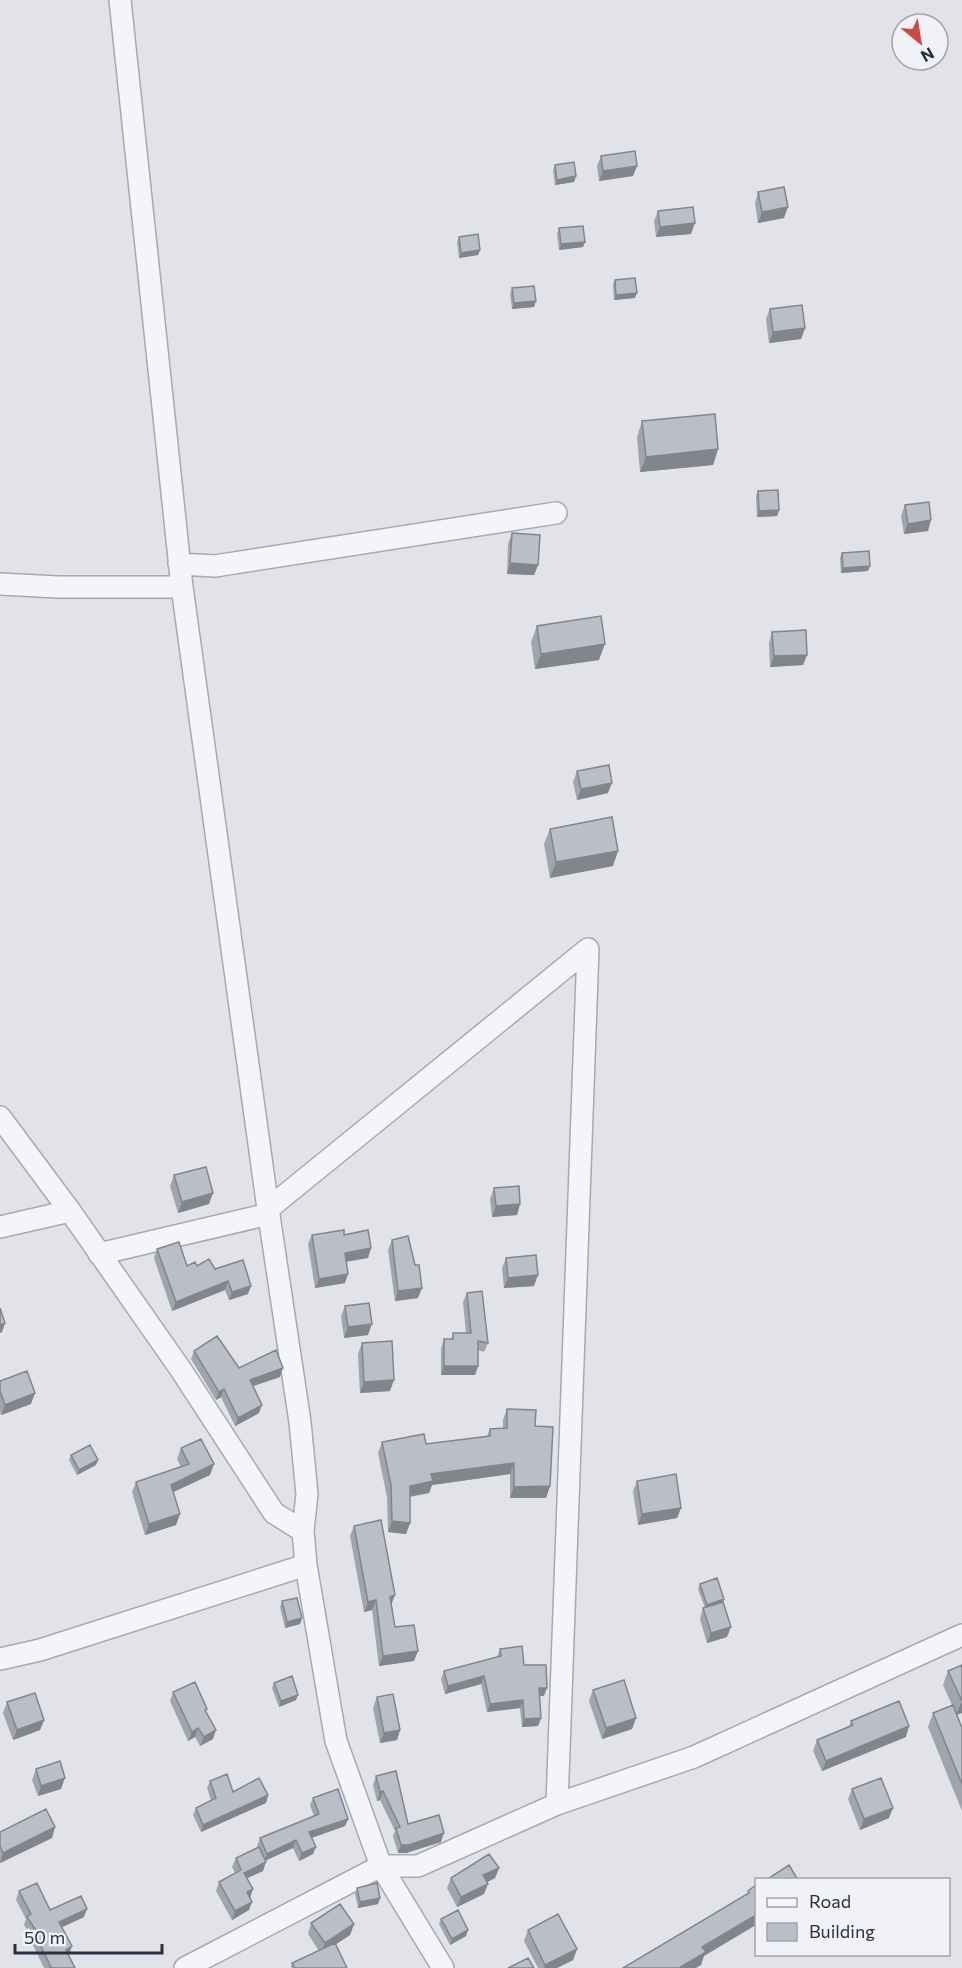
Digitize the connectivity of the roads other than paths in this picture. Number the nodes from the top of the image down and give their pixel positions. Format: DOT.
graph roads {
  1 [pos="120,0"];
  2 [pos="556,513"];
  3 [pos="179,564"];
  4 [pos="0,584"];
  5 [pos="182,587"];
  6 [pos="0,1117"];
  7 [pos="70,1211"];
  8 [pos="268,1211"];
  9 [pos="0,1227"];
  10 [pos="99,1254"];
  11 [pos="303,1531"];
  12 [pos="306,1565"];
  13 [pos="962,1635"];
  14 [pos="0,1659"];
  15 [pos="557,1804"];
  16 [pos="381,1866"];
  17 [pos="185,1968"];
  18 [pos="443,1968"];
  1 -- 3 [label="street"];
  2 -- 3 [label="street"];
  3 -- 5 [label="street"];
  4 -- 5 [label="street"];
  5 -- 8 [label="street"];
  6 -- 7 [label="street"];
  7 -- 9 [label="street"];
  7 -- 10 [label="street"];
  8 -- 10 [label="street"];
  8 -- 11 [label="street"];
  8 -- 15 [label="street"];
  10 -- 11 [label="street"];
  11 -- 12 [label="street"];
  12 -- 14 [label="street"];
  12 -- 16 [label="street"];
  13 -- 15 [label="street"];
  15 -- 16 [label="street"];
  16 -- 17 [label="street"];
  16 -- 18 [label="street"];
}
